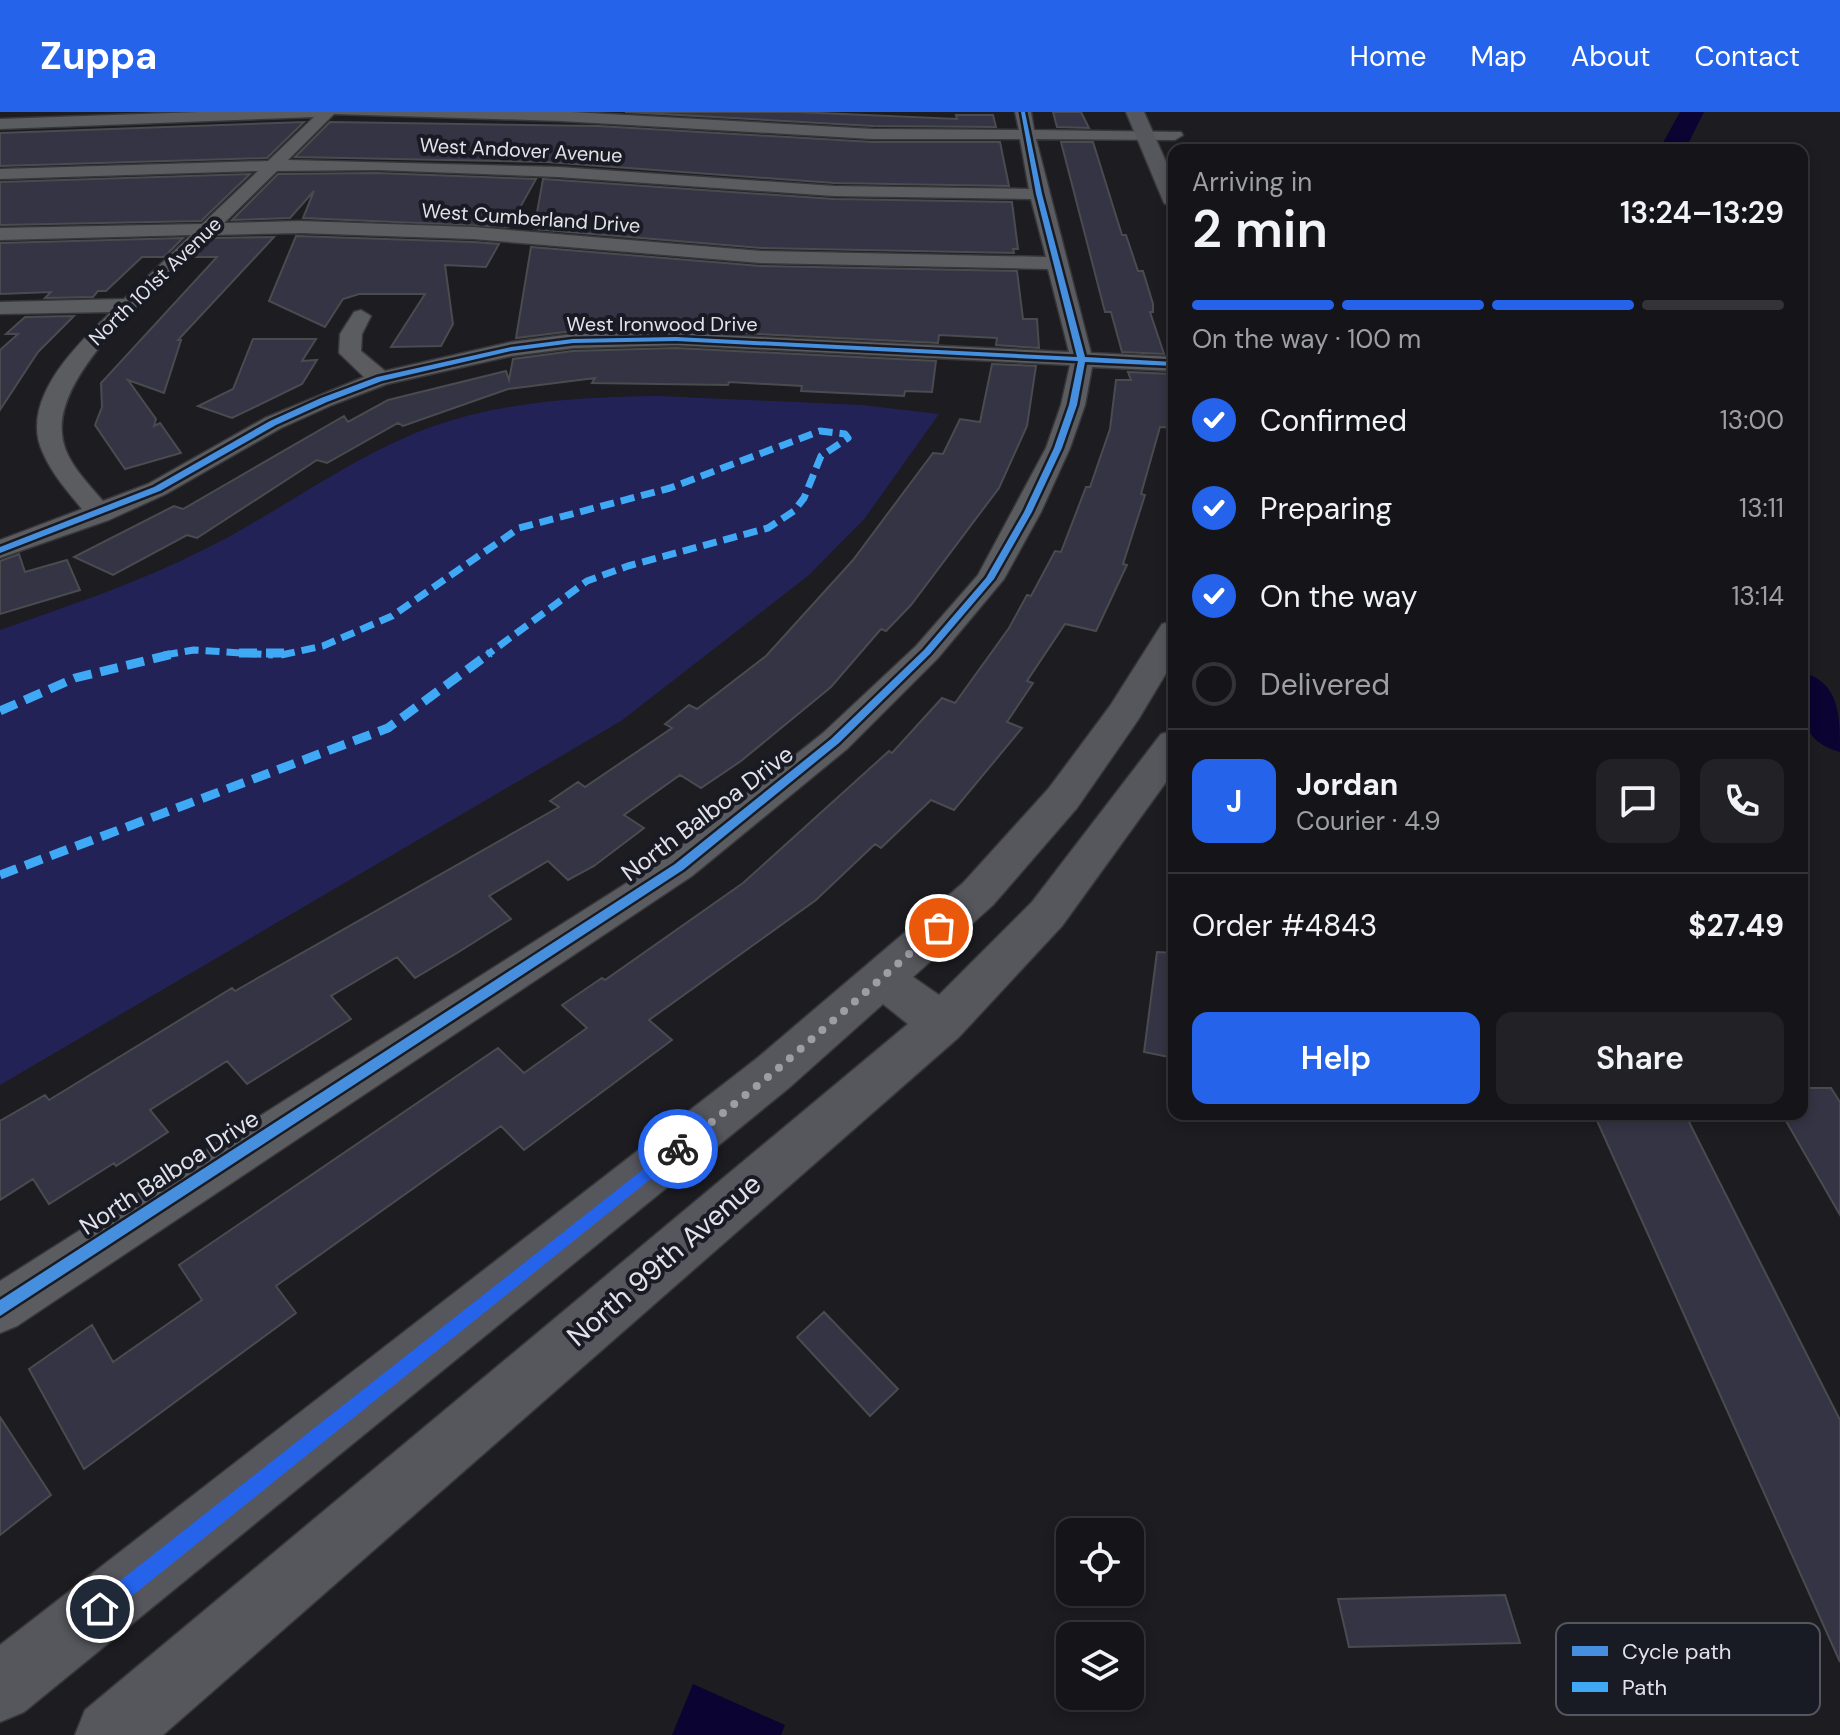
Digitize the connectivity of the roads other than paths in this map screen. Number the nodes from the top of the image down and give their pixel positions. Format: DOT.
graph roads {
  1 [pos="326,112"];
  2 [pos="341,112"];
  3 [pos="1135,112"];
  4 [pos="1163,112"];
  5 [pos="487,113"];
  6 [pos="197,114"];
  7 [pos="636,116"];
  8 [pos="31,117"];
  9 [pos="0,124"];
  10 [pos="1026,124"];
  11 [pos="1144,135"];
  12 [pos="1178,142"];
  13 [pos="277,164"];
  14 [pos="0,174"];
  15 [pos="1168,189"];
  16 [pos="1039,194"];
  17 [pos="212,227"];
  18 [pos="0,234"];
  19 [pos="1058,263"];
  20 [pos="129,305"];
  21 [pos="0,308"];
  22 [pos="361,316"];
  23 [pos="1082,361"];
  24 [pos="1168,364"];
  25 [pos="380,379"];
  26 [pos="100,514"];
  27 [pos="0,550"];
  28 [pos="1168,641"];
  29 [pos="1168,751"];
  30 [pos="881,978"];
  31 [pos="942,1023"];
  32 [pos="0,1309"];
  33 [pos="0,1688"];
  34 [pos="110,1735"];
  1 -- 6 [label="street"];
  1 -- 13 [label="street, North 101st Avenue"];
  2 -- 5 [label="street"];
  3 -- 11 [label="main road"];
  4 -- 12 [label="main road"];
  5 -- 7 [label="street"];
  6 -- 8 [label="street"];
  7 -- 10 [label="street"];
  8 -- 9 [label="street"];
  10 -- 11 [label="street"];
  10 -- 16 [label="street, North Balboa Drive"];
  11 -- 12 [label="street"];
  11 -- 15 [label="main road"];
  13 -- 14 [label="street, West Andover Avenue"];
  13 -- 16 [label="street, West Andover Avenue"];
  13 -- 17 [label="street, North 101st Avenue"];
  16 -- 19 [label="street, North Balboa Drive"];
  17 -- 18 [label="street, West Cumberland Drive"];
  17 -- 19 [label="street, West Cumberland Drive"];
  17 -- 20 [label="street, North 101st Avenue"];
  19 -- 23 [label="street, North Balboa Drive"];
  20 -- 21 [label="street"];
  20 -- 26 [label="street, North 101st Avenue"];
  22 -- 25 [label="street"];
  23 -- 24 [label="street, West Ironwood Drive"];
  23 -- 25 [label="street, West Ironwood Drive"];
  23 -- 32 [label="street, North Balboa Drive"];
  25 -- 26 [label="street, West Ironwood Drive"];
  26 -- 27 [label="street, West Ironwood Drive"];
  28 -- 30 [label="main road"];
  29 -- 31 [label="main road, North 99th Avenue"];
  30 -- 31 [label="main road"];
  30 -- 33 [label="main road"];
  31 -- 34 [label="main road, North 99th Avenue"];
}
